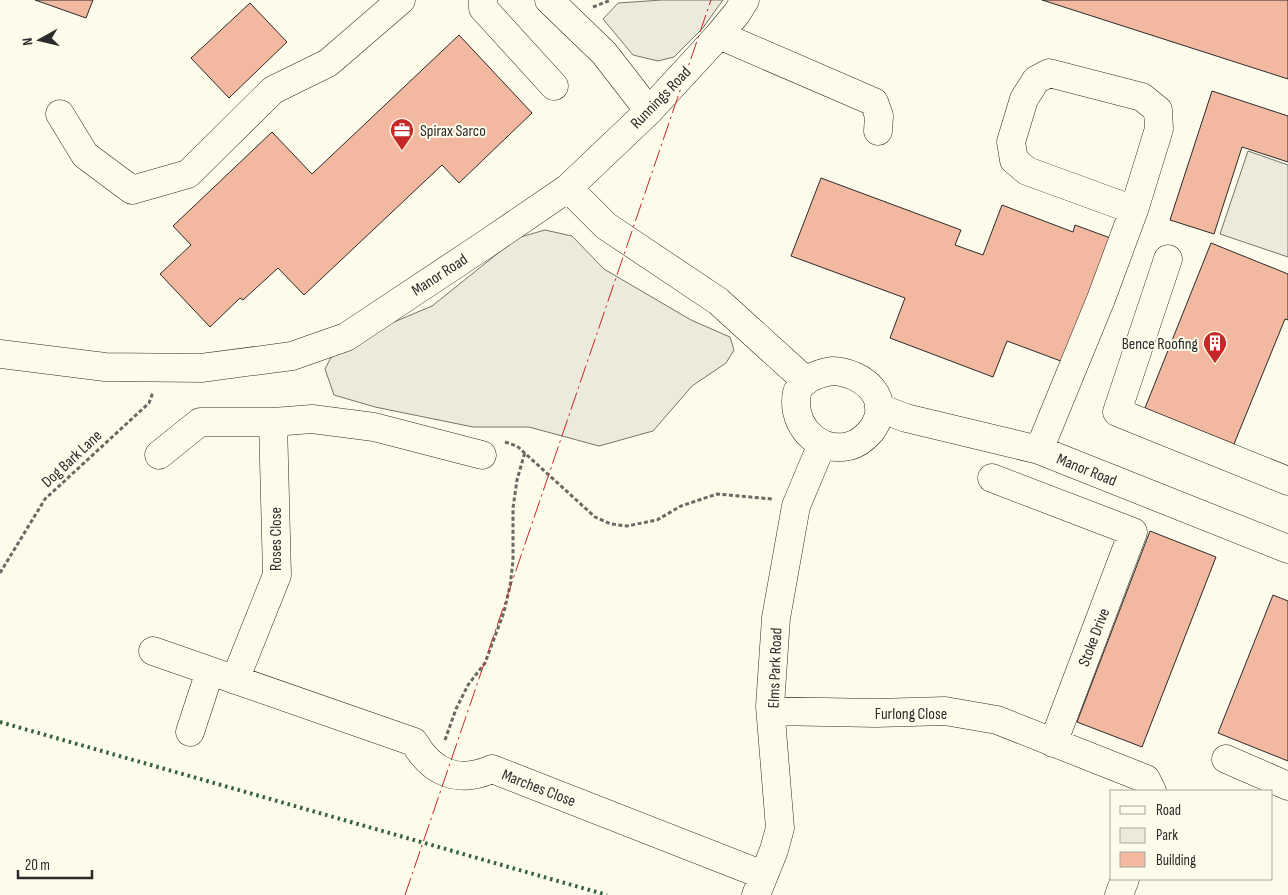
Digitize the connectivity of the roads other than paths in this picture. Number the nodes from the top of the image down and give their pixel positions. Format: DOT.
graph roads {
  1 [pos="401,0"];
  2 [pos="483,0"];
  3 [pos="745,0"];
  4 [pos="557,3"];
  5 [pos="719,35"];
  6 [pos="554,86"];
  7 [pos="649,111"];
  8 [pos="60,114"];
  9 [pos="878,131"];
  10 [pos="568,188"];
  11 [pos="1134,210"];
  12 [pos="1168,259"];
  13 [pos="0,354"];
  14 [pos="806,381"];
  15 [pos="880,408"];
  16 [pos="273,422"];
  17 [pos="822,444"];
  18 [pos="492,448"];
  19 [pos="1039,450"];
  20 [pos="159,455"];
  21 [pos="992,478"];
  22 [pos="1288,481"];
  23 [pos="1288,549"];
  24 [pos="152,651"];
  25 [pos="223,675"];
  26 [pos="771,711"];
  27 [pos="190,732"];
  28 [pos="1053,743"];
  29 [pos="1226,760"];
  30 [pos="1288,786"];
  31 [pos="1152,790"];
  32 [pos="1125,880"];
  33 [pos="760,885"];
  34 [pos="1119,895"];
  1 -- 8 [label="street"];
  2 -- 6 [label="street"];
  3 -- 5 [label="street, Runnings Road"];
  4 -- 7 [label="street"];
  5 -- 7 [label="street, Runnings Road"];
  5 -- 9 [label="street"];
  7 -- 10 [label="street, Runnings Road"];
  10 -- 13 [label="street, Manor Road"];
  10 -- 14 [label="street"];
  11 -- 11 [label="street"];
  11 -- 19 [label="street"];
  12 -- 22 [label="street"];
  14 -- 15 [label="street"];
  14 -- 17 [label="street"];
  15 -- 17 [label="street"];
  15 -- 19 [label="street, Manor Road"];
  16 -- 18 [label="street"];
  16 -- 20 [label="street"];
  16 -- 25 [label="street, Roses Close"];
  17 -- 26 [label="street, Elms Park Road"];
  19 -- 23 [label="street, Manor Road"];
  21 -- 28 [label="street, Stoke Drive"];
  24 -- 25 [label="street, Marches Close"];
  25 -- 27 [label="street, Roses Close"];
  25 -- 33 [label="street, Marches Close"];
  26 -- 28 [label="street, Furlong Close"];
  26 -- 33 [label="street, Elms Park Road"];
  28 -- 31 [label="street, Furlong Close"];
  29 -- 30 [label="street"];
  32 -- 34 [label="street"];
}
